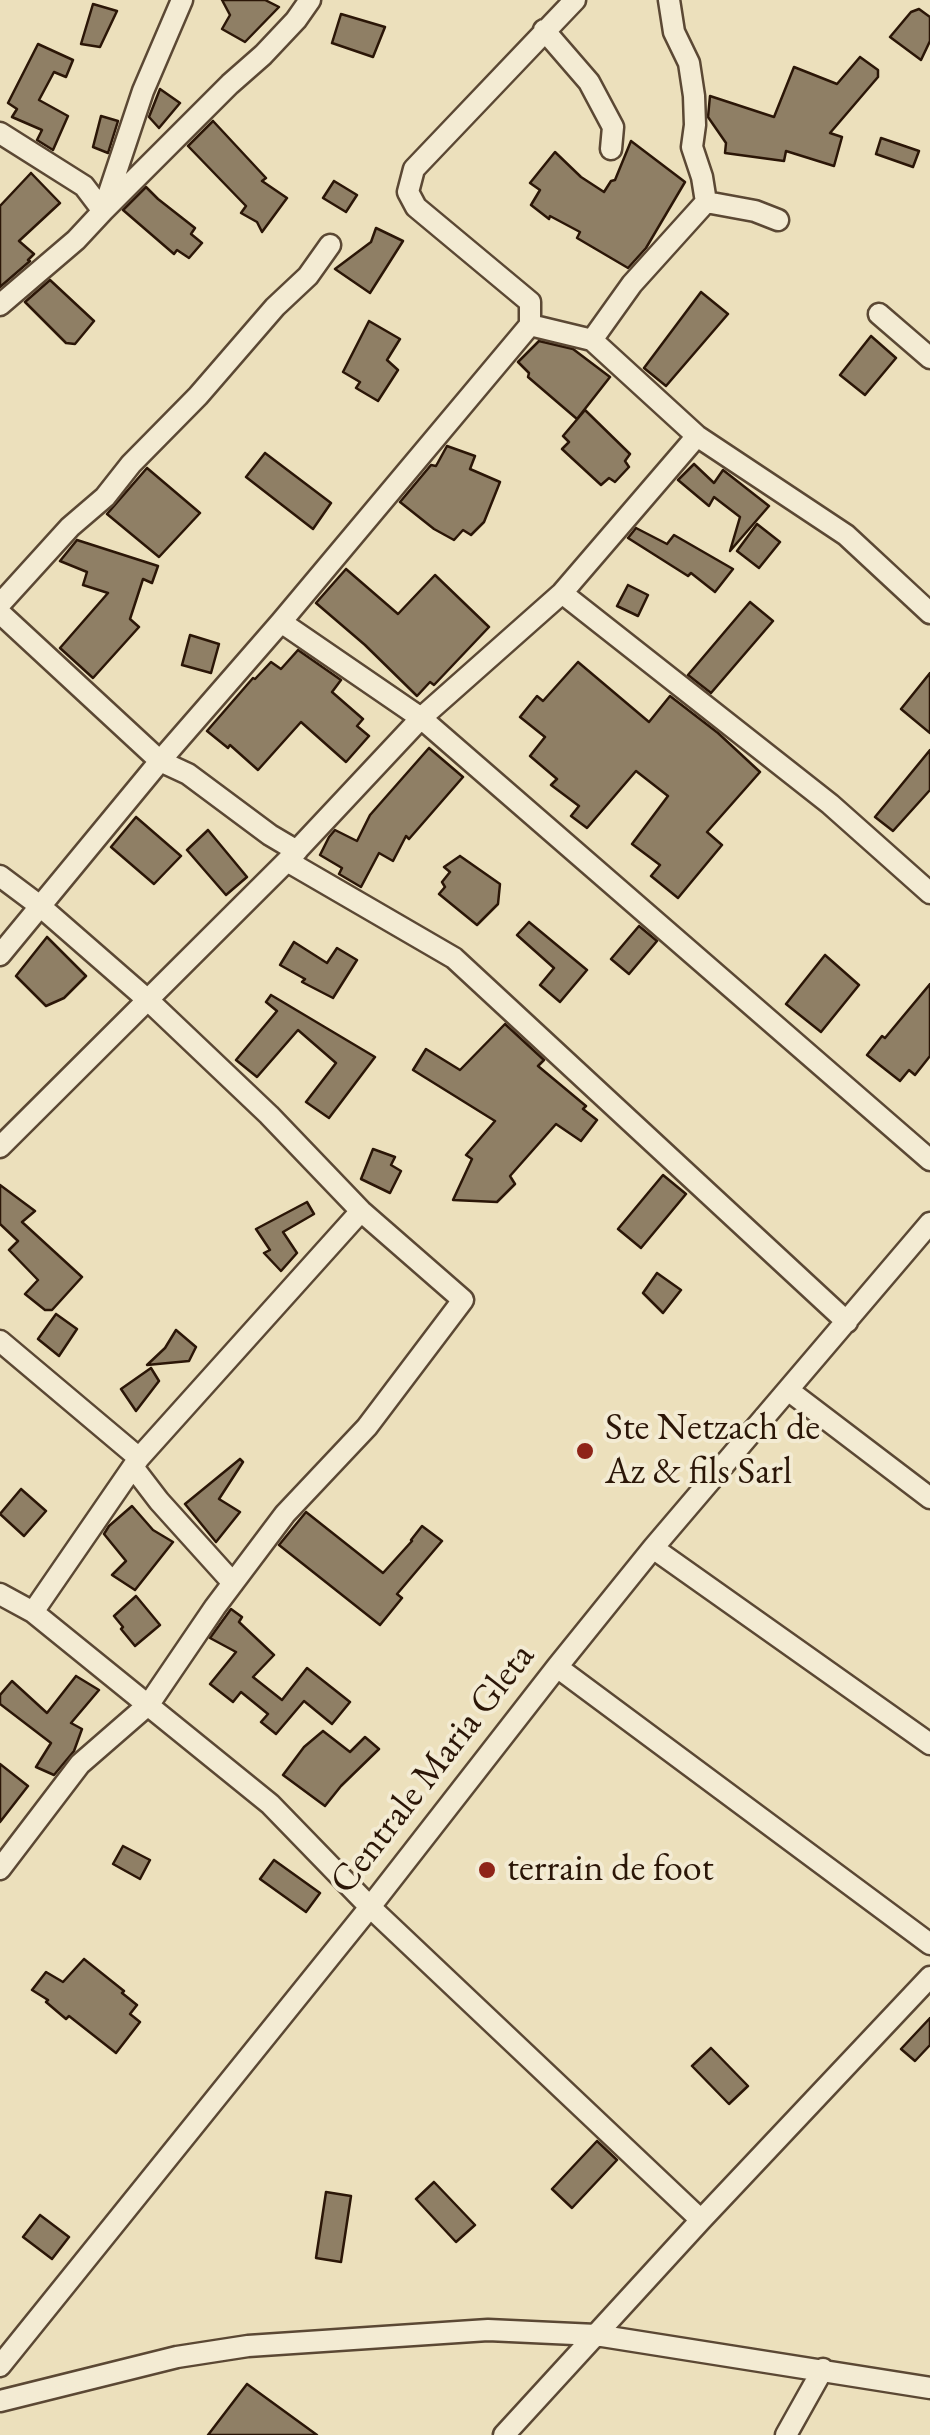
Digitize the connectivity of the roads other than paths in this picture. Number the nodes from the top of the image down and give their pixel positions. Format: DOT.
graph roads {
  1 [pos="182,0"];
  2 [pos="310,0"];
  3 [pos="575,0"];
  4 [pos="669,0"];
  5 [pos="544,30"];
  6 [pos="0,133"];
  7 [pos="611,149"];
  8 [pos="706,202"];
  9 [pos="103,211"];
  10 [pos="778,220"];
  11 [pos="330,245"];
  12 [pos="0,305"];
  13 [pos="879,314"];
  14 [pos="530,325"];
  15 [pos="592,340"];
  16 [pos="930,358"];
  17 [pos="698,436"];
  18 [pos="562,593"];
  19 [pos="0,604"];
  20 [pos="930,613"];
  21 [pos="0,614"];
  22 [pos="282,622"];
  23 [pos="421,718"];
  24 [pos="160,761"];
  25 [pos="292,856"];
  26 [pos="0,876"];
  27 [pos="930,893"];
  28 [pos="40,906"];
  29 [pos="0,955"];
  30 [pos="149,1001"];
  31 [pos="0,1147"];
  32 [pos="930,1160"];
  33 [pos="361,1212"];
  34 [pos="930,1223"];
  35 [pos="846,1322"];
  36 [pos="0,1341"];
  37 [pos="788,1390"];
  38 [pos="136,1462"];
  39 [pos="930,1498"];
  40 [pos="653,1548"];
  41 [pos="233,1584"];
  42 [pos="0,1594"];
  43 [pos="32,1612"];
  44 [pos="557,1667"];
  45 [pos="149,1704"];
  46 [pos="930,1744"];
  47 [pos="0,1834"];
  48 [pos="18,1848"];
  49 [pos="0,1870"];
  50 [pos="370,1908"];
  51 [pos="930,1944"];
  52 [pos="930,1978"];
  53 [pos="700,2220"];
  54 [pos="596,2334"];
  55 [pos="0,2366"];
  56 [pos="824,2370"];
  57 [pos="930,2388"];
  58 [pos="0,2400"];
  59 [pos="504,2435"];
  60 [pos="786,2435"];
  1 -- 9 [label="street"];
  2 -- 9 [label="street"];
  3 -- 5 [label="street"];
  4 -- 8 [label="street"];
  5 -- 7 [label="street"];
  5 -- 14 [label="street"];
  6 -- 9 [label="street"];
  8 -- 10 [label="street"];
  8 -- 15 [label="street"];
  9 -- 12 [label="street"];
  11 -- 19 [label="street"];
  13 -- 16 [label="street"];
  14 -- 15 [label="street"];
  14 -- 22 [label="street"];
  15 -- 17 [label="street"];
  17 -- 18 [label="street"];
  17 -- 20 [label="street"];
  18 -- 23 [label="street"];
  18 -- 27 [label="street"];
  21 -- 24 [label="street"];
  22 -- 23 [label="street"];
  22 -- 24 [label="street"];
  23 -- 25 [label="street"];
  23 -- 32 [label="street"];
  24 -- 25 [label="street"];
  24 -- 28 [label="street"];
  25 -- 30 [label="street"];
  25 -- 35 [label="street"];
  26 -- 28 [label="street"];
  28 -- 29 [label="street"];
  28 -- 30 [label="street"];
  30 -- 31 [label="street"];
  30 -- 33 [label="street"];
  33 -- 38 [label="street"];
  33 -- 41 [label="street"];
  34 -- 35 [label="street, Centrale Maria Gleta"];
  35 -- 37 [label="street, Centrale Maria Gleta"];
  36 -- 38 [label="street"];
  37 -- 39 [label="street"];
  37 -- 40 [label="street, Centrale Maria Gleta"];
  38 -- 41 [label="street"];
  38 -- 43 [label="street"];
  40 -- 44 [label="street, Centrale Maria Gleta"];
  40 -- 46 [label="street"];
  41 -- 45 [label="street"];
  42 -- 43 [label="street"];
  43 -- 45 [label="street"];
  44 -- 50 [label="street, Centrale Maria Gleta"];
  44 -- 51 [label="street"];
  45 -- 48 [label="street"];
  45 -- 50 [label="street"];
  47 -- 48 [label="street"];
  48 -- 49 [label="street"];
  50 -- 53 [label="street"];
  50 -- 55 [label="street, Centrale Maria Gleta"];
  52 -- 53 [label="street"];
  53 -- 54 [label="street"];
  54 -- 56 [label="street"];
  54 -- 58 [label="street"];
  54 -- 59 [label="street"];
  56 -- 57 [label="street"];
  56 -- 60 [label="street"];
}
